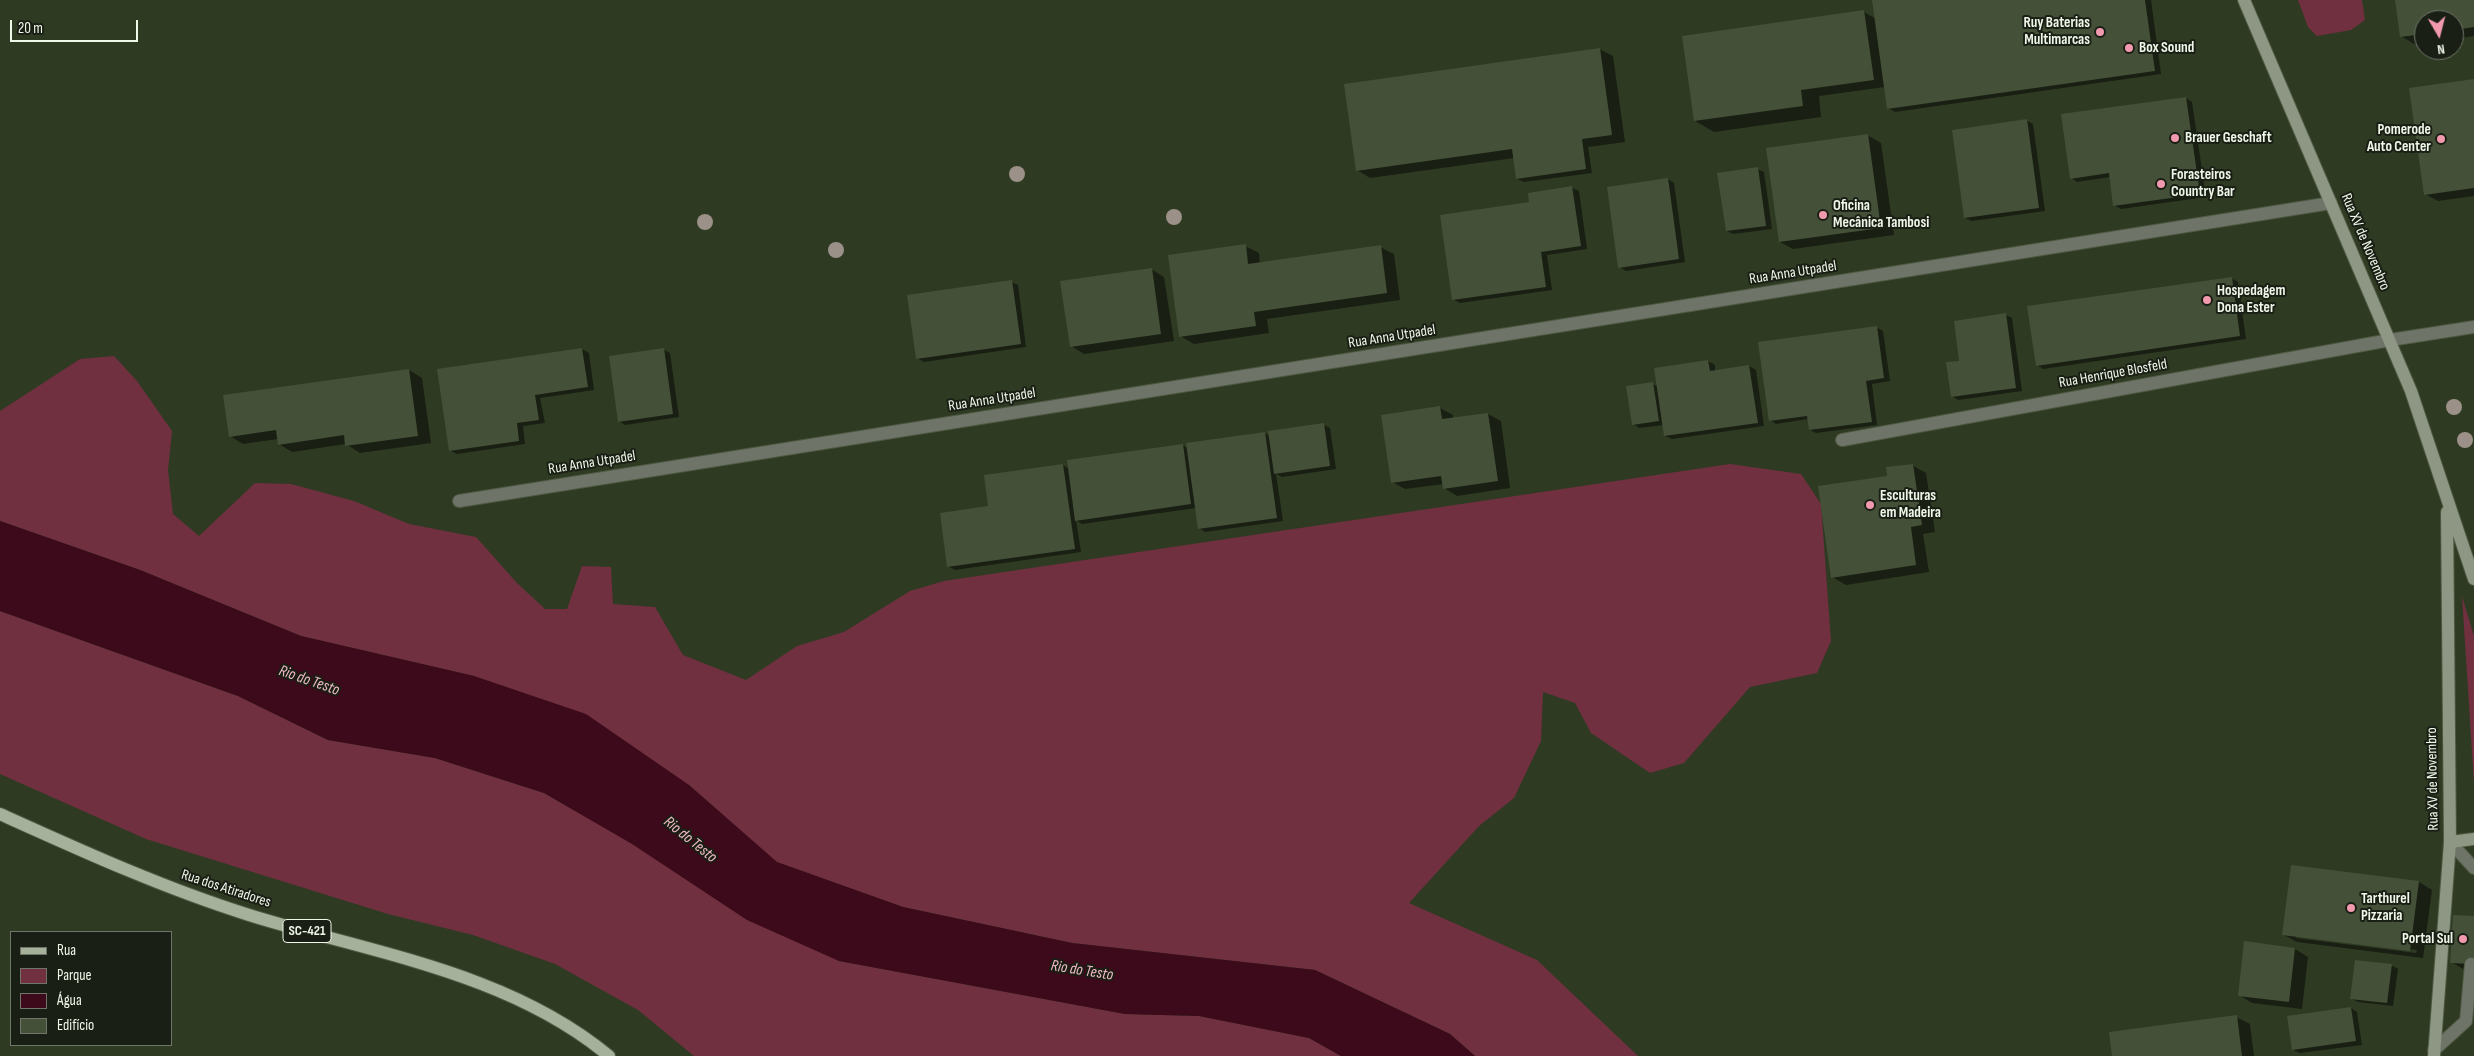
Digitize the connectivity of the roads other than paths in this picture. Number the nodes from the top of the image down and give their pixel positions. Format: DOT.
graph roads {
  1 [pos="2244,0"];
  2 [pos="2331,203"];
  3 [pos="2474,327"];
  4 [pos="2390,340"];
  5 [pos="1842,440"];
  6 [pos="459,501"];
  7 [pos="2446,501"];
  8 [pos="2474,579"];
  9 [pos="0,814"];
  10 [pos="2474,839"];
  11 [pos="2450,842"];
  12 [pos="2474,868"];
  13 [pos="2471,964"];
  14 [pos="2434,1053"];
  15 [pos="609,1056"];
  1 -- 2 [label="main road, Rua XV de Novembro"];
  2 -- 4 [label="main road, Rua XV de Novembro"];
  2 -- 6 [label="street, Rua Anna Utpadel"];
  3 -- 4 [label="street, Rua Henrique Blosfeld"];
  4 -- 5 [label="street, Rua Henrique Blosfeld"];
  4 -- 7 [label="main road, Rua XV de Novembro"];
  7 -- 8 [label="main road, Rua XV de Novembro"];
  7 -- 11 [label="main road, Rua XV de Novembro"];
  9 -- 15 [label="main road, Rua dos Atiradores / SC-421"];
  10 -- 11 [label="main road"];
  11 -- 12 [label="street"];
  11 -- 14 [label="main road, Rua XV de Novembro"];
  13 -- 14 [label="street"];
}
